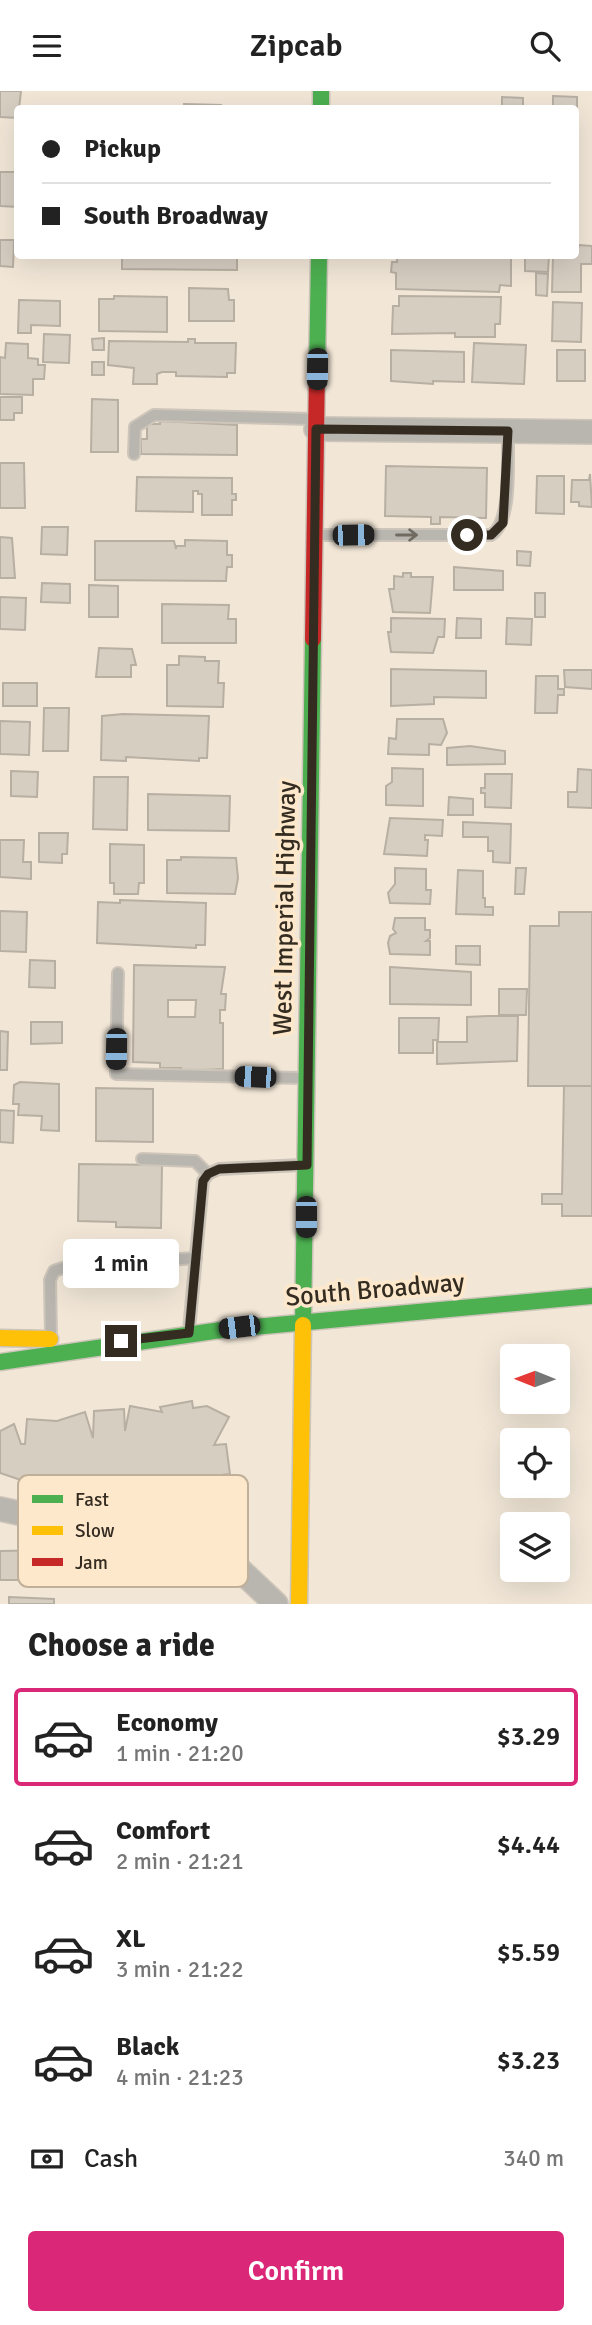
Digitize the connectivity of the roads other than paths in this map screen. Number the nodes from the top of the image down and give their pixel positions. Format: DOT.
graph roads {
  1 [pos="319,259"];
  2 [pos="316,424"];
  3 [pos="508,431"];
  4 [pos="592,432"];
  5 [pos="134,454"];
  6 [pos="315,535"];
  7 [pos="117,973"];
  8 [pos="308,1078"];
  9 [pos="142,1159"];
  10 [pos="307,1165"];
  11 [pos="208,1174"];
  12 [pos="196,1258"];
  13 [pos="592,1296"];
  14 [pos="306,1320"];
  15 [pos="189,1333"];
  16 [pos="0,1338"];
  17 [pos="52,1346"];
  18 [pos="0,1362"];
  19 [pos="0,1509"];
  20 [pos="18,1513"];
  21 [pos="248,1578"];
  22 [pos="276,1604"];
  23 [pos="299,1604"];
  1 -- 2 [label="main road, West Imperial Highway"];
  2 -- 3 [label="street"];
  2 -- 5 [label="lane"];
  2 -- 6 [label="main road, West Imperial Highway"];
  3 -- 4 [label="street"];
  6 -- 3 [label="lane, one-way"];
  6 -- 8 [label="main road, West Imperial Highway"];
  7 -- 8 [label="lane"];
  8 -- 10 [label="main road, West Imperial Highway"];
  9 -- 11 [label="lane"];
  10 -- 11 [label="lane"];
  10 -- 14 [label="main road, West Imperial Highway"];
  11 -- 12 [label="lane"];
  12 -- 15 [label="lane"];
  12 -- 17 [label="lane"];
  13 -- 14 [label="main road, South Broadway"];
  14 -- 15 [label="main road, South Broadway"];
  14 -- 23 [label="main road, West Imperial Highway"];
  15 -- 17 [label="main road, South Broadway"];
  16 -- 17 [label="main road, South Broadway"];
  17 -- 18 [label="main road, South Broadway"];
  19 -- 20 [label="street"];
  21 -- 22 [label="street"];
}
